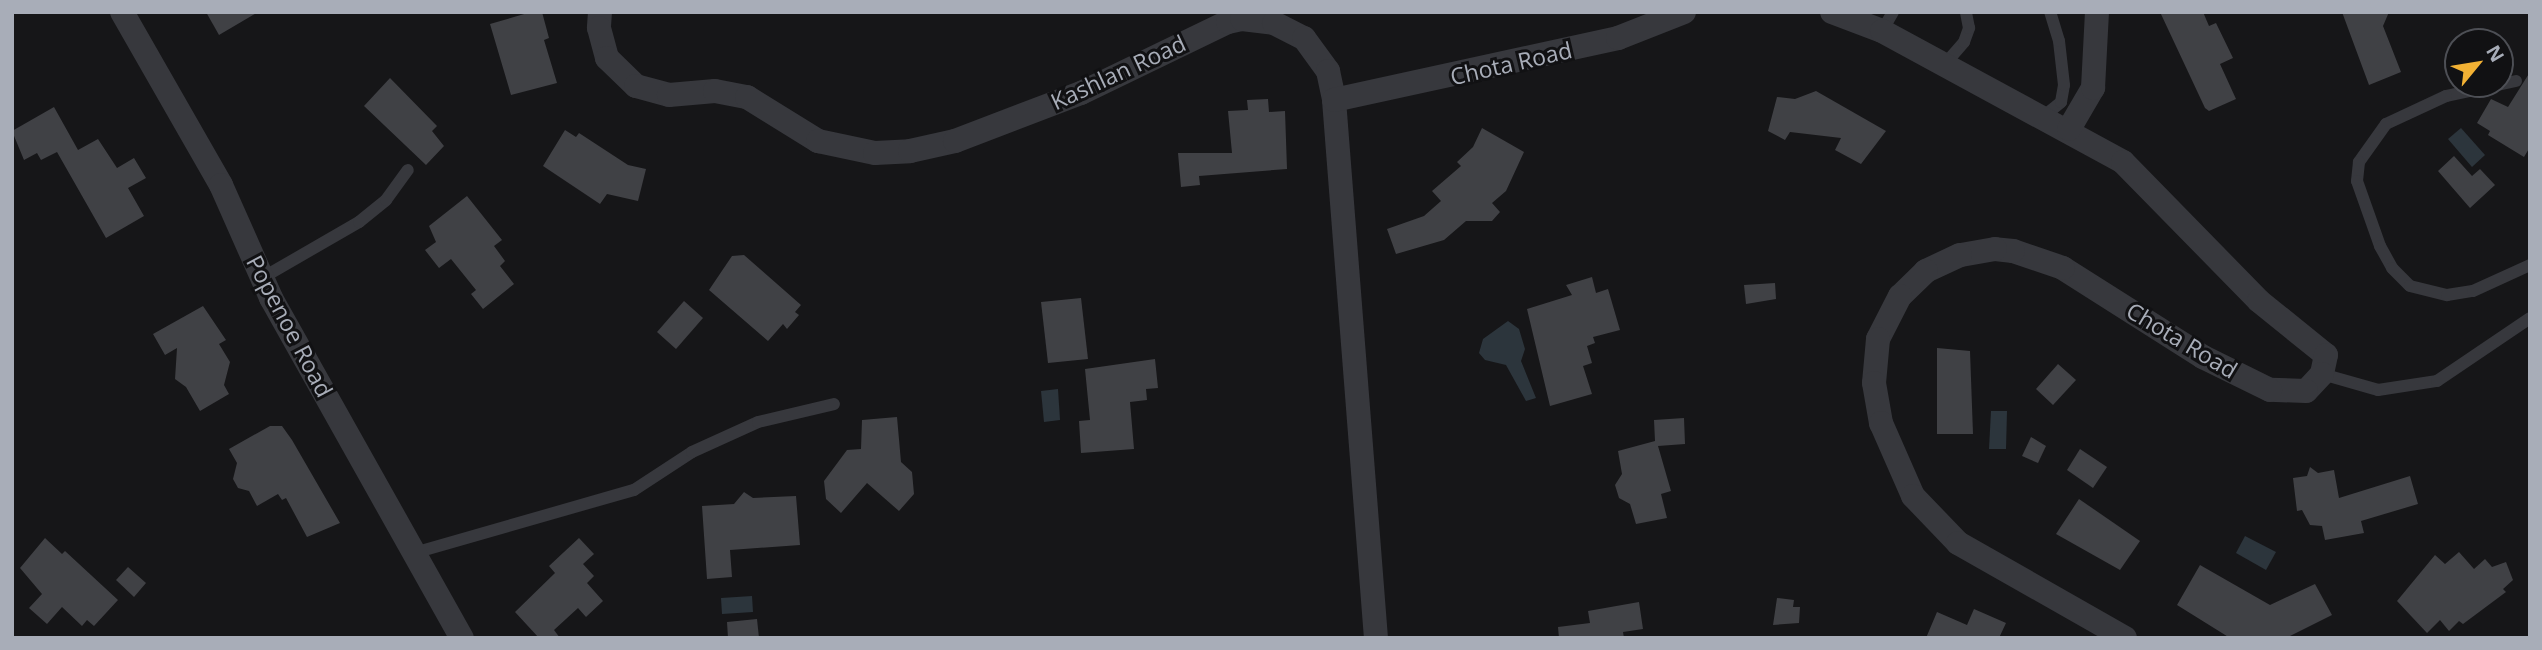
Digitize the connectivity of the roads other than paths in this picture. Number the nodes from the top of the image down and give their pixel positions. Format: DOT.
graph roads {
  1 [pos="122,12"];
  2 [pos="600,12"];
  3 [pos="1684,12"];
  4 [pos="1832,12"];
  5 [pos="1966,12"];
  6 [pos="2050,12"];
  7 [pos="2098,12"];
  8 [pos="1890,17"];
  9 [pos="1945,64"];
  10 [pos="2516,81"];
  11 [pos="1334,100"];
  12 [pos="2044,116"];
  13 [pos="2069,129"];
  14 [pos="408,170"];
  15 [pos="2530,265"];
  16 [pos="262,278"];
  17 [pos="2530,318"];
  18 [pos="2322,374"];
  19 [pos="834,404"];
  20 [pos="414,553"];
  21 [pos="461,638"];
  22 [pos="1376,638"];
  23 [pos="2125,638"];
  1 -- 16 [label="street, Popenoe Road"];
  2 -- 11 [label="street, Kashlan Road"];
  3 -- 11 [label="street, Chota Road"];
  4 -- 8 [label="street"];
  5 -- 9 [label="lane"];
  6 -- 12 [label="lane"];
  7 -- 13 [label="street"];
  8 -- 9 [label="street"];
  9 -- 12 [label="street"];
  10 -- 15 [label="lane"];
  11 -- 22 [label="street, Kashlan Road"];
  12 -- 13 [label="street"];
  13 -- 18 [label="street"];
  14 -- 16 [label="lane"];
  16 -- 20 [label="street, Popenoe Road"];
  17 -- 18 [label="lane"];
  18 -- 23 [label="street, Chota Road"];
  19 -- 20 [label="lane"];
  20 -- 21 [label="street, Popenoe Road"];
}
